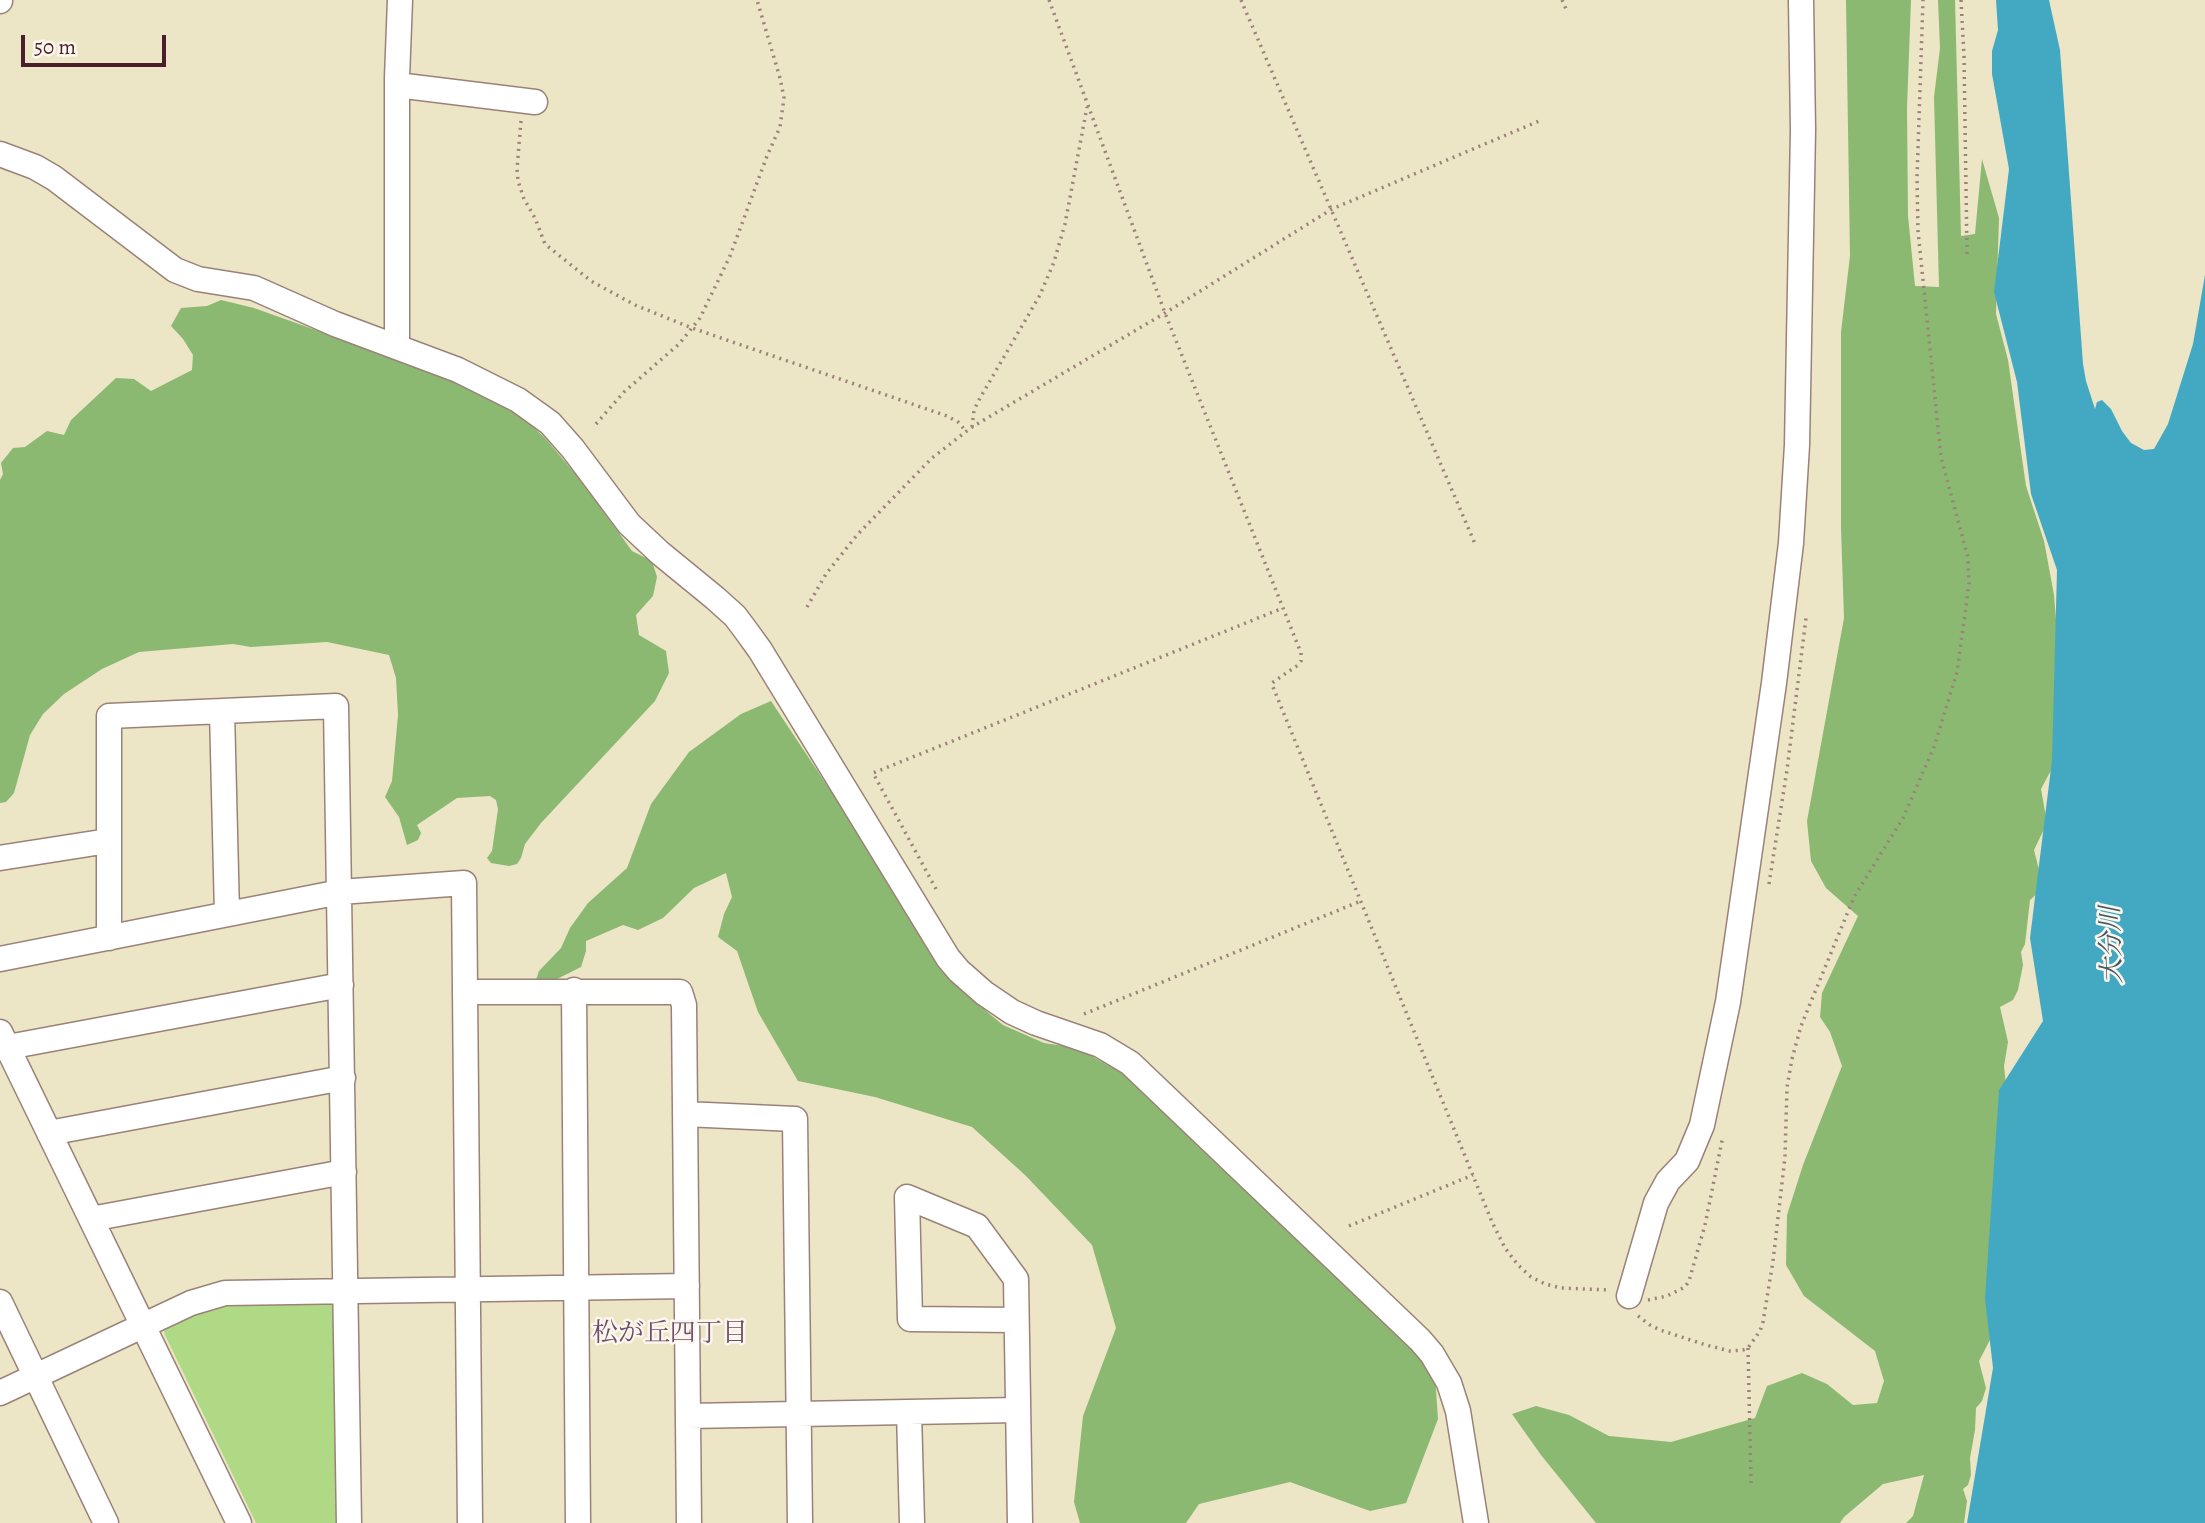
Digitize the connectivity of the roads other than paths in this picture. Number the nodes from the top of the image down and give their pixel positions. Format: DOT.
graph roads {
  1 [pos="400,0"];
  2 [pos="1801,0"];
  3 [pos="397,85"];
  4 [pos="529,102"];
  5 [pos="0,154"];
  6 [pos="397,347"];
  7 [pos="222,711"];
  8 [pos="108,841"];
  9 [pos="0,858"];
  10 [pos="340,892"];
  11 [pos="227,914"];
  12 [pos="109,938"];
  13 [pos="0,959"];
  14 [pos="341,985"];
  15 [pos="574,990"];
  16 [pos="465,992"];
  17 [pos="4,1039"];
  18 [pos="342,1078"];
  19 [pos="685,1114"];
  20 [pos="49,1133"];
  21 [pos="344,1172"];
  22 [pos="91,1219"];
  23 [pos="687,1286"];
  24 [pos="576,1287"];
  25 [pos="468,1289"];
  26 [pos="346,1291"];
  27 [pos="1629,1296"];
  28 [pos="0,1302"];
  29 [pos="1016,1320"];
  30 [pos="142,1325"];
  31 [pos="35,1376"];
  32 [pos="0,1393"];
  33 [pos="1018,1410"];
  34 [pos="909,1412"];
  35 [pos="799,1414"];
  36 [pos="688,1416"];
  37 [pos="106,1523"];
  38 [pos="239,1523"];
  39 [pos="349,1523"];
  40 [pos="470,1523"];
  41 [pos="578,1523"];
  42 [pos="690,1523"];
  43 [pos="800,1523"];
  44 [pos="912,1523"];
  45 [pos="1020,1523"];
  46 [pos="1476,1523"];
  1 -- 3 [label="street"];
  2 -- 27 [label="street"];
  3 -- 4 [label="street"];
  3 -- 6 [label="street"];
  5 -- 6 [label="street"];
  6 -- 46 [label="street"];
  7 -- 8 [label="street"];
  7 -- 10 [label="street"];
  7 -- 11 [label="street"];
  8 -- 9 [label="street"];
  8 -- 12 [label="street"];
  10 -- 11 [label="street"];
  10 -- 14 [label="street"];
  10 -- 16 [label="street"];
  11 -- 12 [label="street"];
  12 -- 13 [label="street"];
  14 -- 17 [label="street"];
  14 -- 18 [label="street"];
  15 -- 16 [label="street"];
  15 -- 19 [label="street"];
  15 -- 24 [label="street"];
  16 -- 25 [label="street"];
  17 -- 20 [label="street"];
  18 -- 20 [label="street"];
  18 -- 21 [label="street"];
  19 -- 23 [label="street"];
  19 -- 35 [label="street"];
  20 -- 22 [label="street"];
  21 -- 22 [label="street"];
  21 -- 26 [label="street"];
  22 -- 30 [label="street"];
  23 -- 24 [label="street"];
  23 -- 36 [label="street"];
  24 -- 25 [label="street"];
  24 -- 41 [label="street"];
  25 -- 26 [label="street"];
  25 -- 40 [label="street"];
  26 -- 30 [label="street"];
  26 -- 39 [label="street"];
  28 -- 31 [label="street"];
  29 -- 29 [label="street"];
  29 -- 33 [label="street"];
  30 -- 31 [label="street"];
  30 -- 38 [label="street"];
  31 -- 32 [label="street"];
  31 -- 37 [label="street"];
  33 -- 34 [label="street"];
  33 -- 45 [label="street"];
  34 -- 35 [label="street"];
  34 -- 44 [label="street"];
  35 -- 36 [label="street"];
  35 -- 43 [label="street"];
  36 -- 42 [label="street"];
}
